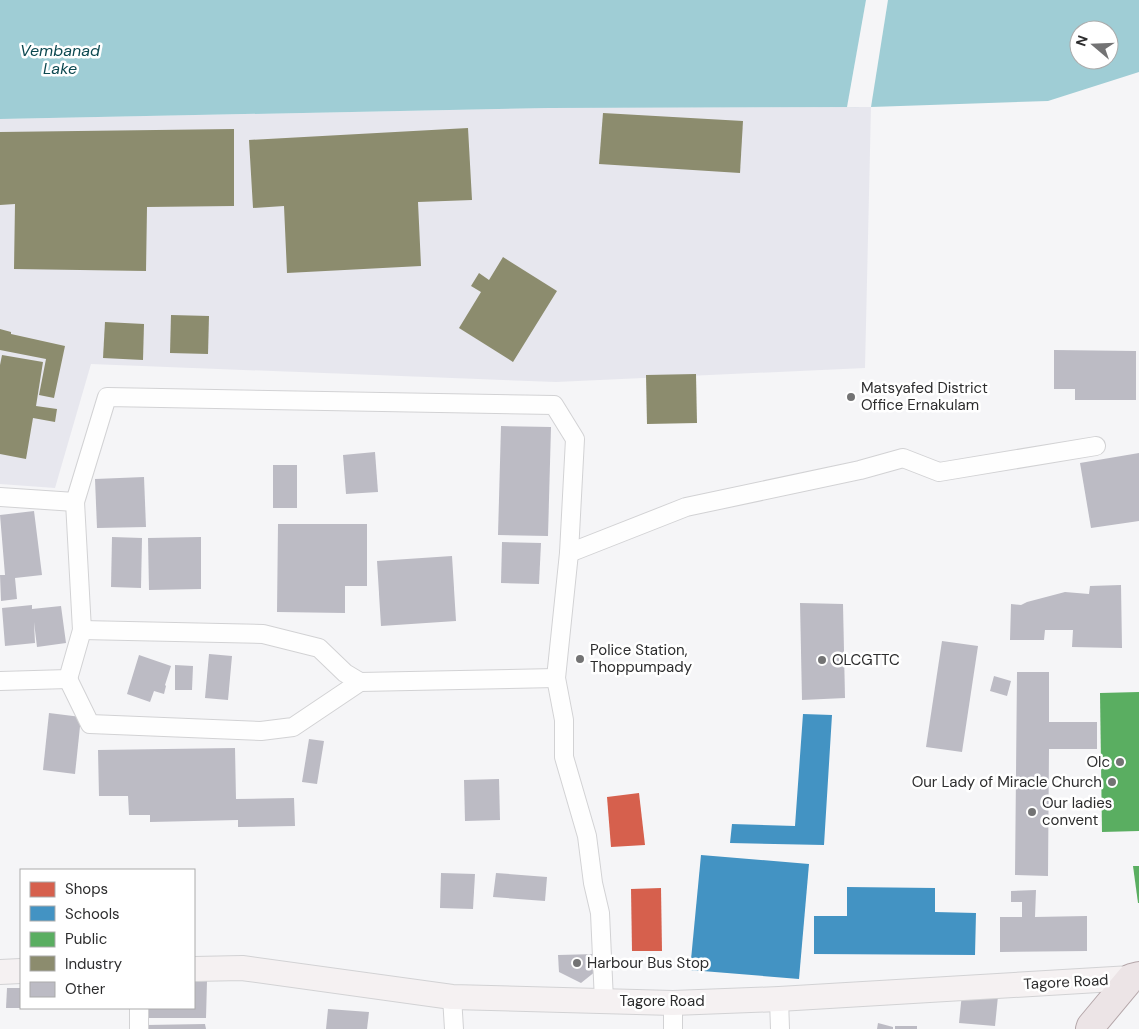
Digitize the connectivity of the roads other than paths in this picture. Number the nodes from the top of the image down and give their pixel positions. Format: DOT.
graph roads {
  1 [pos="1096,446"];
  2 [pos="0,497"];
  3 [pos="75,502"];
  4 [pos="568,553"];
  5 [pos="82,630"];
  6 [pos="556,678"];
  7 [pos="68,679"];
  8 [pos="0,681"];
  9 [pos="360,682"];
  10 [pos="195,969"];
  11 [pos="20,971"];
  12 [pos="0,972"];
  13 [pos="1135,977"];
  14 [pos="452,997"];
  15 [pos="780,999"];
  16 [pos="604,1001"];
  17 [pos="673,1003"];
  18 [pos="139,1009"];
  19 [pos="139,1029"];
  20 [pos="454,1029"];
  21 [pos="673,1029"];
  22 [pos="780,1029"];
  23 [pos="1090,1029"];
  1 -- 4 [label="street"];
  2 -- 3 [label="street"];
  3 -- 4 [label="street"];
  3 -- 5 [label="street"];
  4 -- 6 [label="street"];
  5 -- 7 [label="street"];
  5 -- 9 [label="street"];
  6 -- 9 [label="street"];
  6 -- 16 [label="street"];
  7 -- 8 [label="street"];
  7 -- 9 [label="street"];
  10 -- 14 [label="main road, Tagore Road"];
  11 -- 12 [label="main road"];
  13 -- 15 [label="main road, Tagore Road"];
  13 -- 23 [label="main road"];
  14 -- 16 [label="main road, Tagore Road"];
  14 -- 20 [label="street"];
  15 -- 17 [label="main road, Tagore Road"];
  15 -- 22 [label="street"];
  16 -- 17 [label="main road, Tagore Road"];
  17 -- 21 [label="street"];
  18 -- 19 [label="street"];
}
